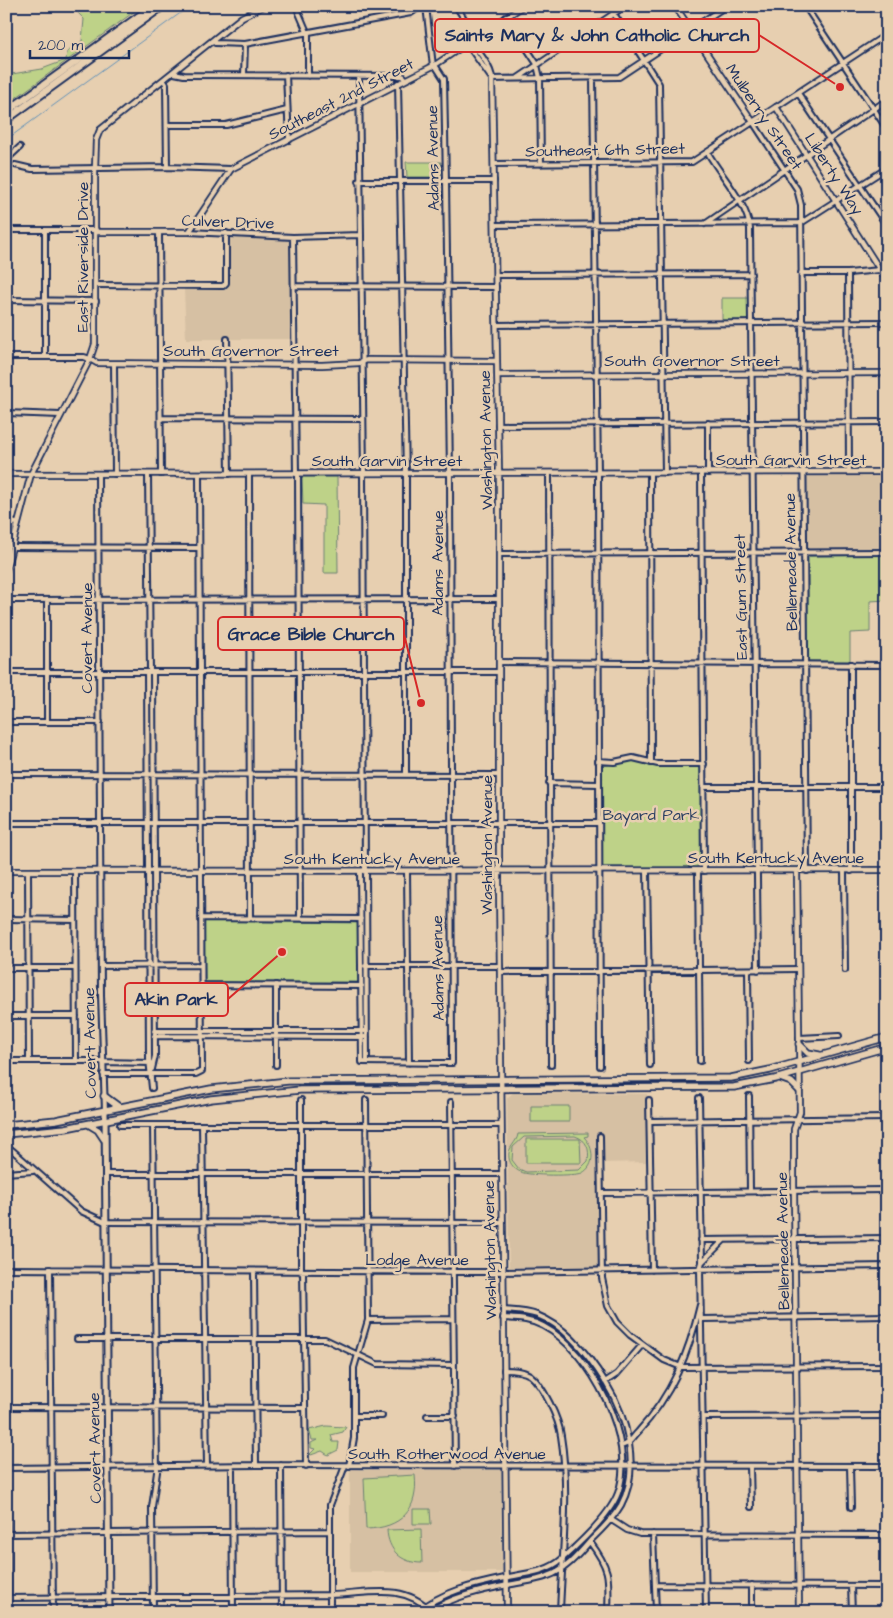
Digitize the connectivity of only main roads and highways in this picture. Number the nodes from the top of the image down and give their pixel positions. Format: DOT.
graph roads {
  1 [pos="153,6"];
  2 [pos="163,6"];
  3 [pos="6,112"];
  4 [pos="6,120"];
  5 [pos="887,1037"];
  6 [pos="799,1041"];
  7 [pos="887,1049"];
  8 [pos="821,1056"];
  9 [pos="780,1078"];
  10 [pos="396,1079"];
  11 [pos="644,1079"];
  12 [pos="396,1088"];
  13 [pos="644,1089"];
  14 [pos="799,1090"];
  15 [pos="104,1096"];
  16 [pos="119,1108"];
  17 [pos="105,1110"];
  18 [pos="105,1120"];
  19 [pos="88,1124"];
  20 [pos="6,1125"];
  21 [pos="6,1134"];
  22 [pos="104,1139"];
  23 [pos="109,1612"];
  1 -- 3 [label="highway"];
  2 -- 4 [label="highway"];
  5 -- 8 [label="highway"];
  6 -- 8 [label="highway"];
  7 -- 9 [label="highway"];
  8 -- 11 [label="highway"];
  9 -- 13 [label="highway"];
  9 -- 14 [label="highway"];
  10 -- 11 [label="highway"];
  10 -- 12 [label="highway"];
  10 -- 16 [label="highway"];
  11 -- 13 [label="highway"];
  12 -- 13 [label="highway"];
  12 -- 18 [label="highway"];
  15 -- 16 [label="highway"];
  16 -- 17 [label="highway"];
  17 -- 18 [label="main road, Covert Avenue"];
  17 -- 20 [label="highway"];
  18 -- 19 [label="highway"];
  18 -- 22 [label="main road, Covert Avenue"];
  19 -- 21 [label="highway"];
  19 -- 22 [label="highway"];
  22 -- 23 [label="main road, Covert Avenue"];
}
